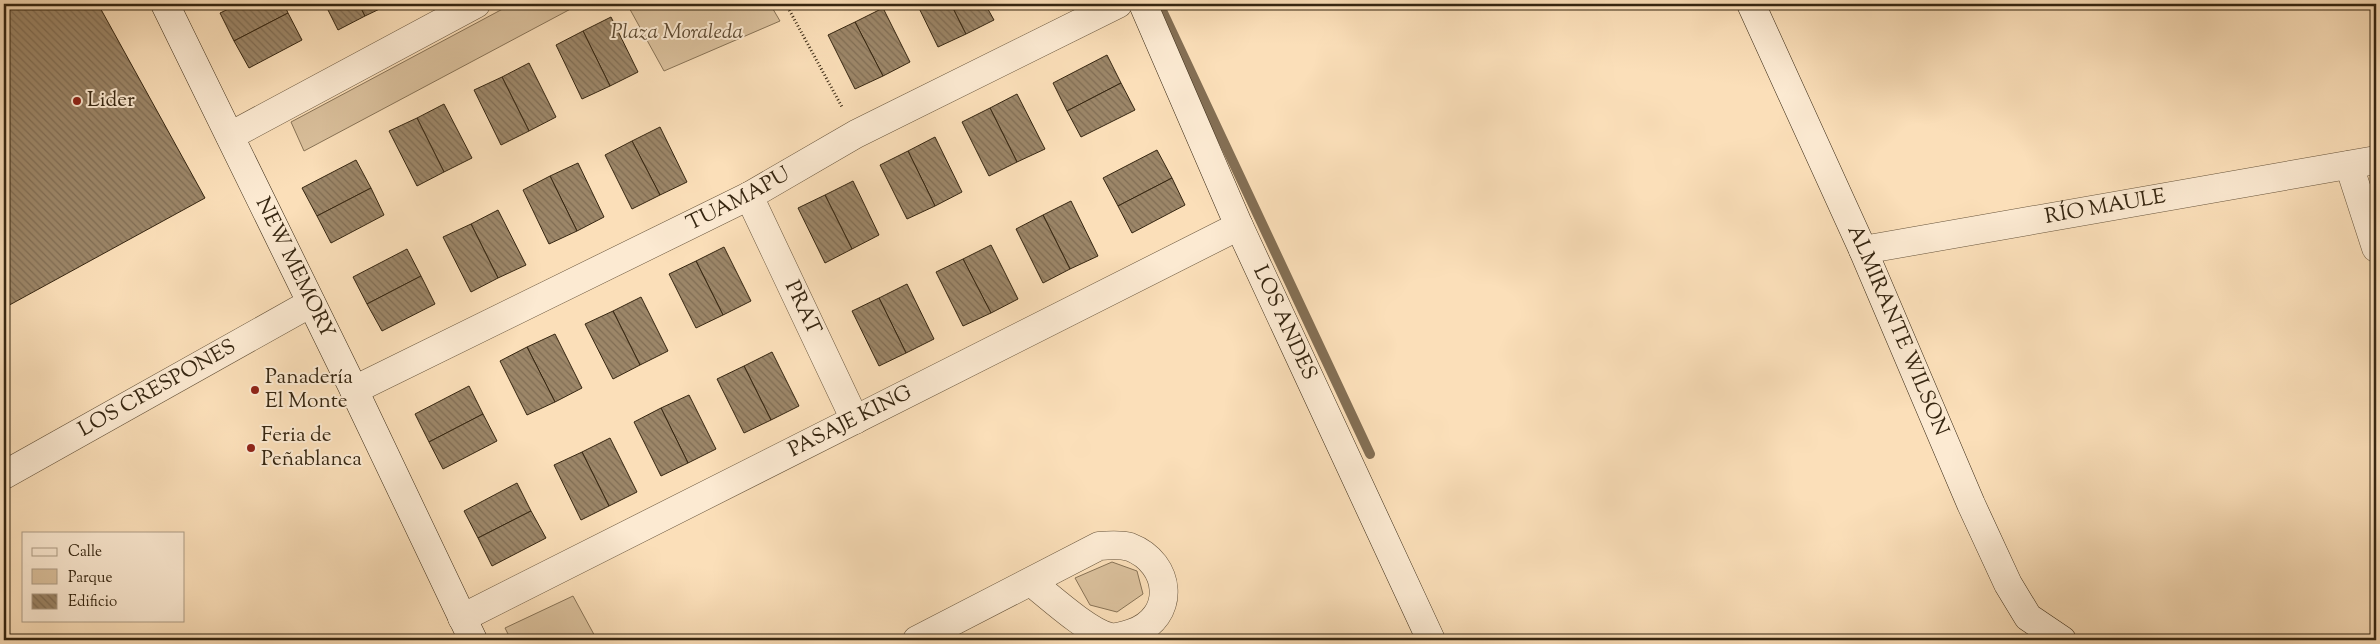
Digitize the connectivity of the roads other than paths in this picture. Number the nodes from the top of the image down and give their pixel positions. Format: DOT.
graph roads {
  1 [pos="165,4"];
  2 [pos="476,4"];
  3 [pos="1118,4"];
  4 [pos="1142,4"];
  5 [pos="1751,4"];
  6 [pos="230,136"];
  7 [pos="2376,160"];
  8 [pos="2349,165"];
  9 [pos="749,196"];
  10 [pos="1239,226"];
  11 [pos="2376,248"];
  12 [pos="1863,250"];
  13 [pos="311,304"];
  14 [pos="354,390"];
  15 [pos="855,420"];
  16 [pos="4,475"];
  17 [pos="1031,582"];
  18 [pos="468,629"];
  19 [pos="917,640"];
  20 [pos="1431,640"];
  21 [pos="2062,640"];
  1 -- 6 [label="street, NEW MEMORY"];
  2 -- 6 [label="street"];
  3 -- 9 [label="street, TUAMAPU"];
  4 -- 10 [label="street, LOS ANDES"];
  5 -- 12 [label="street, ALMIRANTE WILSON"];
  6 -- 13 [label="street, NEW MEMORY"];
  7 -- 8 [label="street, RÍO MAULE"];
  8 -- 11 [label="street"];
  8 -- 12 [label="street, RÍO MAULE"];
  9 -- 14 [label="street, TUAMAPU"];
  9 -- 15 [label="street, PRAT"];
  10 -- 15 [label="street, PASAJE KING"];
  10 -- 20 [label="street, LOS ANDES"];
  12 -- 21 [label="street, ALMIRANTE WILSON"];
  13 -- 14 [label="street, NEW MEMORY"];
  13 -- 16 [label="street, LOS CRESPONES"];
  14 -- 18 [label="street, NEW MEMORY"];
  15 -- 18 [label="street, PASAJE KING"];
  17 -- 19 [label="street"];
}
